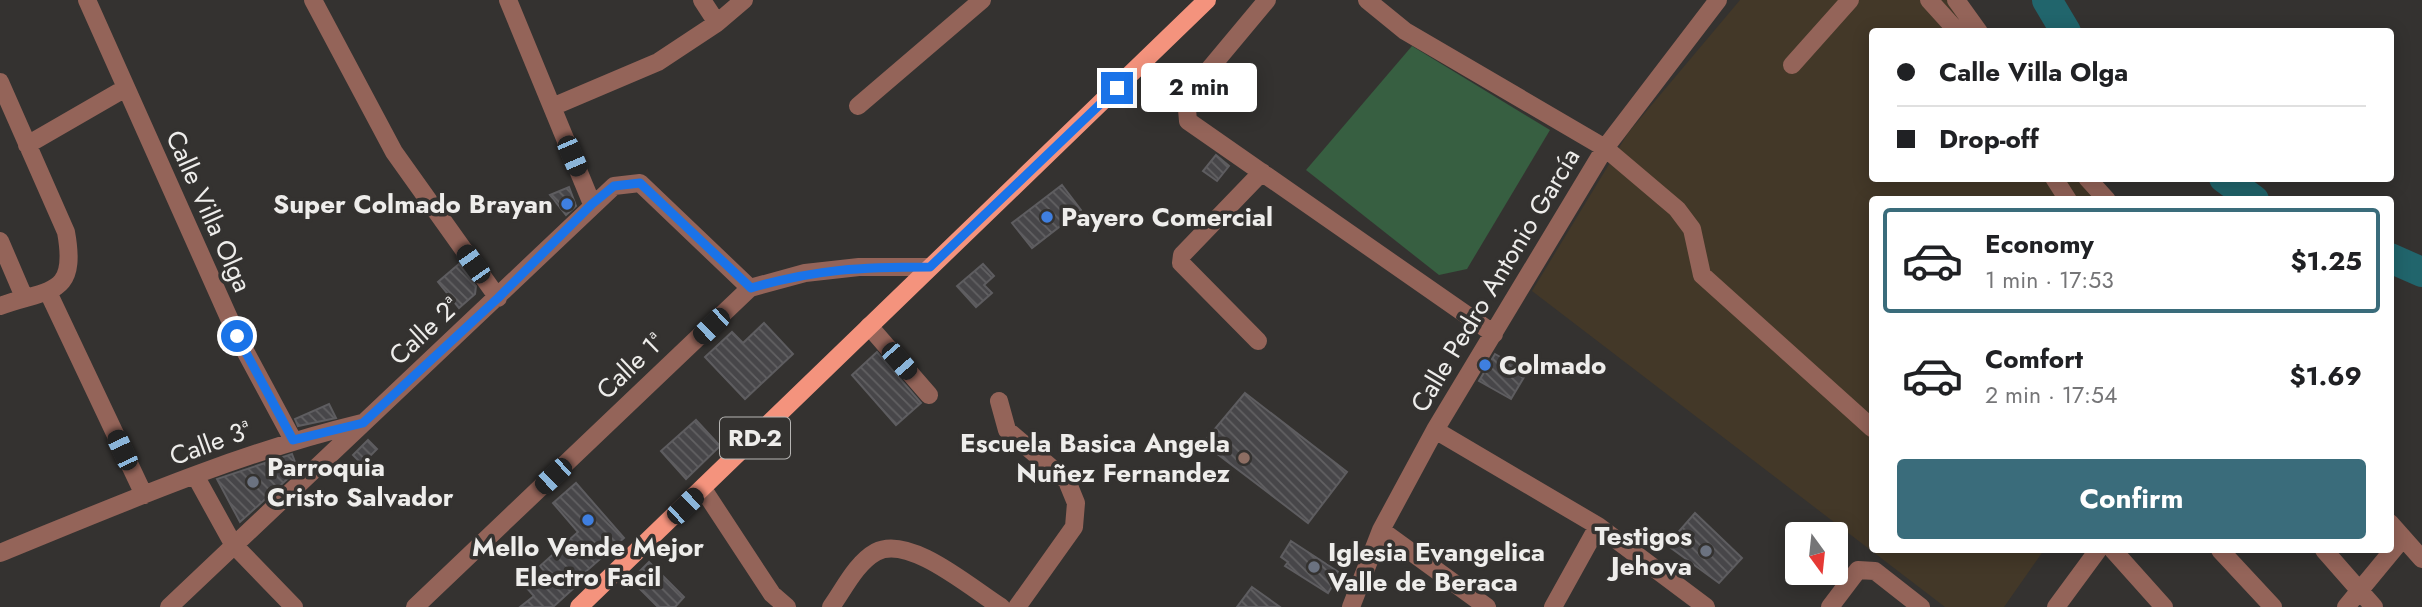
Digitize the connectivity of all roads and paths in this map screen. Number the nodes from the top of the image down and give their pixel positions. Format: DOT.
graph roads {
  1 [pos="87,0"];
  2 [pos="313,0"];
  3 [pos="508,0"];
  4 [pos="702,0"];
  5 [pos="744,0"];
  6 [pos="982,0"];
  7 [pos="1207,0"];
  8 [pos="1267,0"];
  9 [pos="1367,0"];
  10 [pos="1718,0"];
  11 [pos="1850,0"];
  12 [pos="1929,0"];
  13 [pos="1956,0"];
  14 [pos="717,23"];
  15 [pos="1954,28"];
  16 [pos="1976,28"];
  17 [pos="1792,65"];
  18 [pos="0,82"];
  19 [pos="124,89"];
  20 [pos="858,106"];
  21 [pos="552,107"];
  22 [pos="27,145"];
  23 [pos="1605,148"];
  24 [pos="1262,172"];
  25 [pos="2091,182"];
  26 [pos="2103,196"];
  27 [pos="592,204"];
  28 [pos="2,249"];
  29 [pos="930,267"];
  30 [pos="751,288"];
  31 [pos="48,292"];
  32 [pos="24,297"];
  33 [pos="498,298"];
  34 [pos="0,306"];
  35 [pos="869,326"];
  36 [pos="1494,334"];
  37 [pos="1258,341"];
  38 [pos="929,395"];
  39 [pos="999,401"];
  40 [pos="363,423"];
  41 [pos="1869,425"];
  42 [pos="1436,430"];
  43 [pos="293,440"];
  44 [pos="196,477"];
  45 [pos="703,489"];
  46 [pos="144,495"];
  47 [pos="1598,526"];
  48 [pos="2394,528"];
  49 [pos="1381,530"];
  50 [pos="2403,538"];
  51 [pos="233,544"];
  52 [pos="2394,549"];
  53 [pos="0,553"];
  54 [pos="2096,553"];
  55 [pos="2116,553"];
  56 [pos="2223,553"];
  57 [pos="2327,553"];
  58 [pos="2391,553"];
  59 [pos="2422,559"];
  60 [pos="2360,590"];
  61 [pos="169,607"];
  62 [pos="294,607"];
  63 [pos="415,607"];
  64 [pos="579,607"];
  65 [pos="787,607"];
  66 [pos="831,607"];
  67 [pos="1001,607"];
  68 [pos="1017,607"];
  69 [pos="1350,607"];
  70 [pos="1487,607"];
  71 [pos="1553,607"];
  72 [pos="1706,607"];
  73 [pos="1830,607"];
  74 [pos="1921,607"];
  75 [pos="2056,607"];
  76 [pos="2164,607"];
  77 [pos="2273,607"];
  78 [pos="2346,607"];
  79 [pos="2374,607"];
  1 -- 19 [label="street, Calle Villa Olga"];
  2 -- 33 [label="street"];
  3 -- 21 [label="street"];
  4 -- 14 [label="street"];
  5 -- 14 [label="street"];
  6 -- 20 [label="street"];
  7 -- 29 [label="main road, RD-2"];
  8 -- 24 [label="street"];
  9 -- 23 [label="street"];
  10 -- 23 [label="street, Calle Pedro Antonio García"];
  11 -- 17 [label="street"];
  12 -- 15 [label="street"];
  13 -- 16 [label="street"];
  14 -- 21 [label="street"];
  18 -- 22 [label="street"];
  19 -- 22 [label="street"];
  19 -- 43 [label="street, Calle Villa Olga"];
  21 -- 27 [label="street"];
  22 -- 31 [label="street"];
  23 -- 36 [label="street, Calle Pedro Antonio García"];
  23 -- 41 [label="street"];
  24 -- 36 [label="street"];
  24 -- 37 [label="street"];
  25 -- 26 [label="street"];
  27 -- 30 [label="street, Calle 2ª"];
  27 -- 33 [label="street, Calle 2ª"];
  28 -- 32 [label="street"];
  29 -- 30 [label="street, Calle 1ª"];
  29 -- 35 [label="main road, RD-2"];
  30 -- 63 [label="street, Calle 1ª"];
  31 -- 32 [label="street"];
  31 -- 46 [label="street"];
  32 -- 34 [label="street"];
  33 -- 40 [label="street, Calle 2ª"];
  35 -- 38 [label="street"];
  35 -- 45 [label="main road, RD-2"];
  36 -- 42 [label="street, Calle Pedro Antonio García"];
  39 -- 68 [label="street"];
  40 -- 43 [label="street, Calle 3ª"];
  40 -- 51 [label="street, Calle 2ª"];
  42 -- 47 [label="street"];
  42 -- 49 [label="street, Calle Pedro Antonio García"];
  43 -- 44 [label="street, Calle 3ª"];
  44 -- 46 [label="street, Calle 3ª"];
  44 -- 51 [label="street"];
  45 -- 64 [label="main road, RD-2"];
  45 -- 65 [label="street"];
  46 -- 53 [label="street, Calle 3ª"];
  47 -- 71 [label="street"];
  47 -- 72 [label="street"];
  48 -- 50 [label="street"];
  49 -- 69 [label="street, Calle Pedro Antonio García"];
  49 -- 70 [label="street"];
  50 -- 52 [label="street"];
  50 -- 59 [label="street"];
  51 -- 61 [label="street, Calle 2ª"];
  51 -- 62 [label="street"];
  54 -- 75 [label="street"];
  55 -- 76 [label="street"];
  56 -- 77 [label="street"];
  57 -- 60 [label="street"];
  58 -- 60 [label="street"];
  60 -- 78 [label="street"];
  60 -- 79 [label="street"];
  66 -- 67 [label="street"];
  73 -- 74 [label="street"];
}
